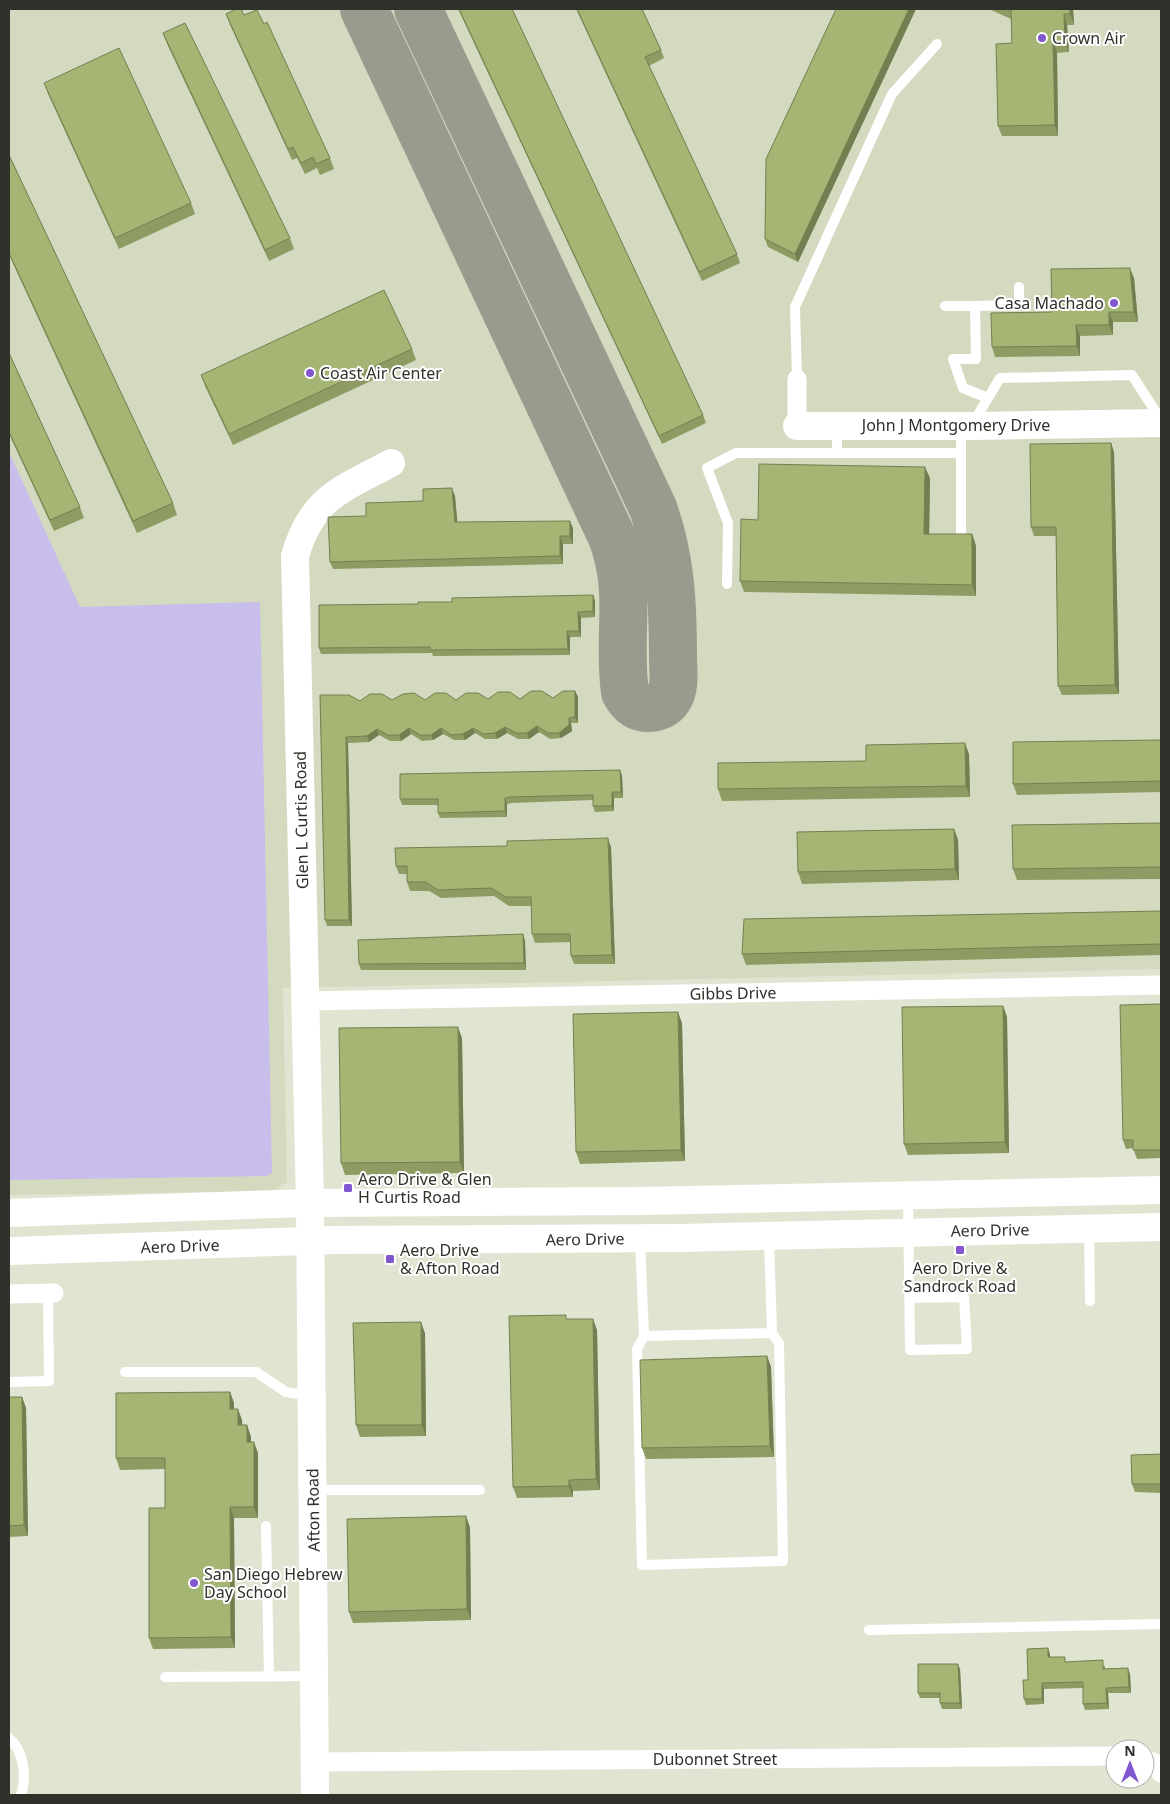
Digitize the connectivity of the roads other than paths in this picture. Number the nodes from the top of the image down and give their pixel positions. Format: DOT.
graph roads {
  1 [pos="937,44"];
  2 [pos="1019,287"];
  3 [pos="945,306"];
  4 [pos="975,306"];
  5 [pos="797,379"];
  6 [pos="988,398"];
  7 [pos="1161,422"];
  8 [pos="797,426"];
  9 [pos="837,426"];
  10 [pos="964,435"];
  11 [pos="838,453"];
  12 [pos="391,463"];
  13 [pos="961,535"];
  14 [pos="727,584"];
  15 [pos="1161,985"];
  16 [pos="305,1001"];
  17 [pos="1161,1190"];
  18 [pos="908,1196"];
  19 [pos="9,1213"];
  20 [pos="310,1223"];
  21 [pos="1161,1227"];
  22 [pos="1089,1228"];
  23 [pos="908,1232"];
  24 [pos="769,1236"];
  25 [pos="640,1238"];
  26 [pos="9,1251"];
  27 [pos="9,1294"];
  28 [pos="51,1294"];
  29 [pos="910,1298"];
  30 [pos="1090,1301"];
  31 [pos="772,1333"];
  32 [pos="644,1336"];
  33 [pos="125,1372"];
  34 [pos="9,1382"];
  35 [pos="312,1396"];
  36 [pos="312,1490"];
  37 [pos="480,1490"];
  38 [pos="266,1526"];
  39 [pos="1161,1624"];
  40 [pos="869,1630"];
  41 [pos="314,1676"];
  42 [pos="165,1677"];
  43 [pos="269,1677"];
  44 [pos="9,1738"];
  45 [pos="1105,1756"];
  46 [pos="315,1762"];
  47 [pos="21,1795"];
  48 [pos="315,1795"];
  1 -- 5 [label="lane"];
  2 -- 4 [label="lane"];
  3 -- 4 [label="lane"];
  4 -- 6 [label="lane"];
  5 -- 8 [label="street, John J Montgomery Drive"];
  6 -- 7 [label="lane"];
  6 -- 10 [label="lane"];
  7 -- 10 [label="main road, John J Montgomery Drive"];
  8 -- 9 [label="main road, John J Montgomery Drive"];
  9 -- 10 [label="main road, John J Montgomery Drive"];
  9 -- 11 [label="lane"];
  10 -- 11 [label="lane"];
  10 -- 13 [label="lane"];
  11 -- 14 [label="lane"];
  12 -- 16 [label="main road, Glen L Curtis Road"];
  15 -- 16 [label="street, Gibbs Drive"];
  16 -- 20 [label="main road, Glen L Curtis Road"];
  17 -- 18 [label="main road, Aero Drive"];
  18 -- 20 [label="main road, Aero Drive"];
  18 -- 23 [label="lane"];
  19 -- 20 [label="main road, Aero Drive"];
  20 -- 25 [label="main road, Aero Drive"];
  20 -- 26 [label="main road, Aero Drive"];
  20 -- 35 [label="main road, Afton Road"];
  21 -- 22 [label="main road, Aero Drive"];
  22 -- 23 [label="main road, Aero Drive"];
  22 -- 30 [label="lane"];
  23 -- 24 [label="main road, Aero Drive"];
  23 -- 29 [label="lane"];
  24 -- 25 [label="main road, Aero Drive"];
  24 -- 31 [label="lane"];
  25 -- 32 [label="lane"];
  27 -- 28 [label="street"];
  28 -- 34 [label="lane"];
  29 -- 29 [label="lane"];
  31 -- 32 [label="lane"];
  31 -- 32 [label="lane"];
  33 -- 35 [label="lane"];
  35 -- 36 [label="main road, Afton Road"];
  36 -- 37 [label="lane"];
  36 -- 41 [label="main road, Afton Road"];
  38 -- 43 [label="lane"];
  39 -- 40 [label="lane"];
  41 -- 43 [label="lane"];
  41 -- 46 [label="main road, Afton Road"];
  42 -- 43 [label="lane"];
  44 -- 47 [label="lane"];
  45 -- 46 [label="street, Dubonnet Street"];
  46 -- 48 [label="main road, Afton Road"];
}
